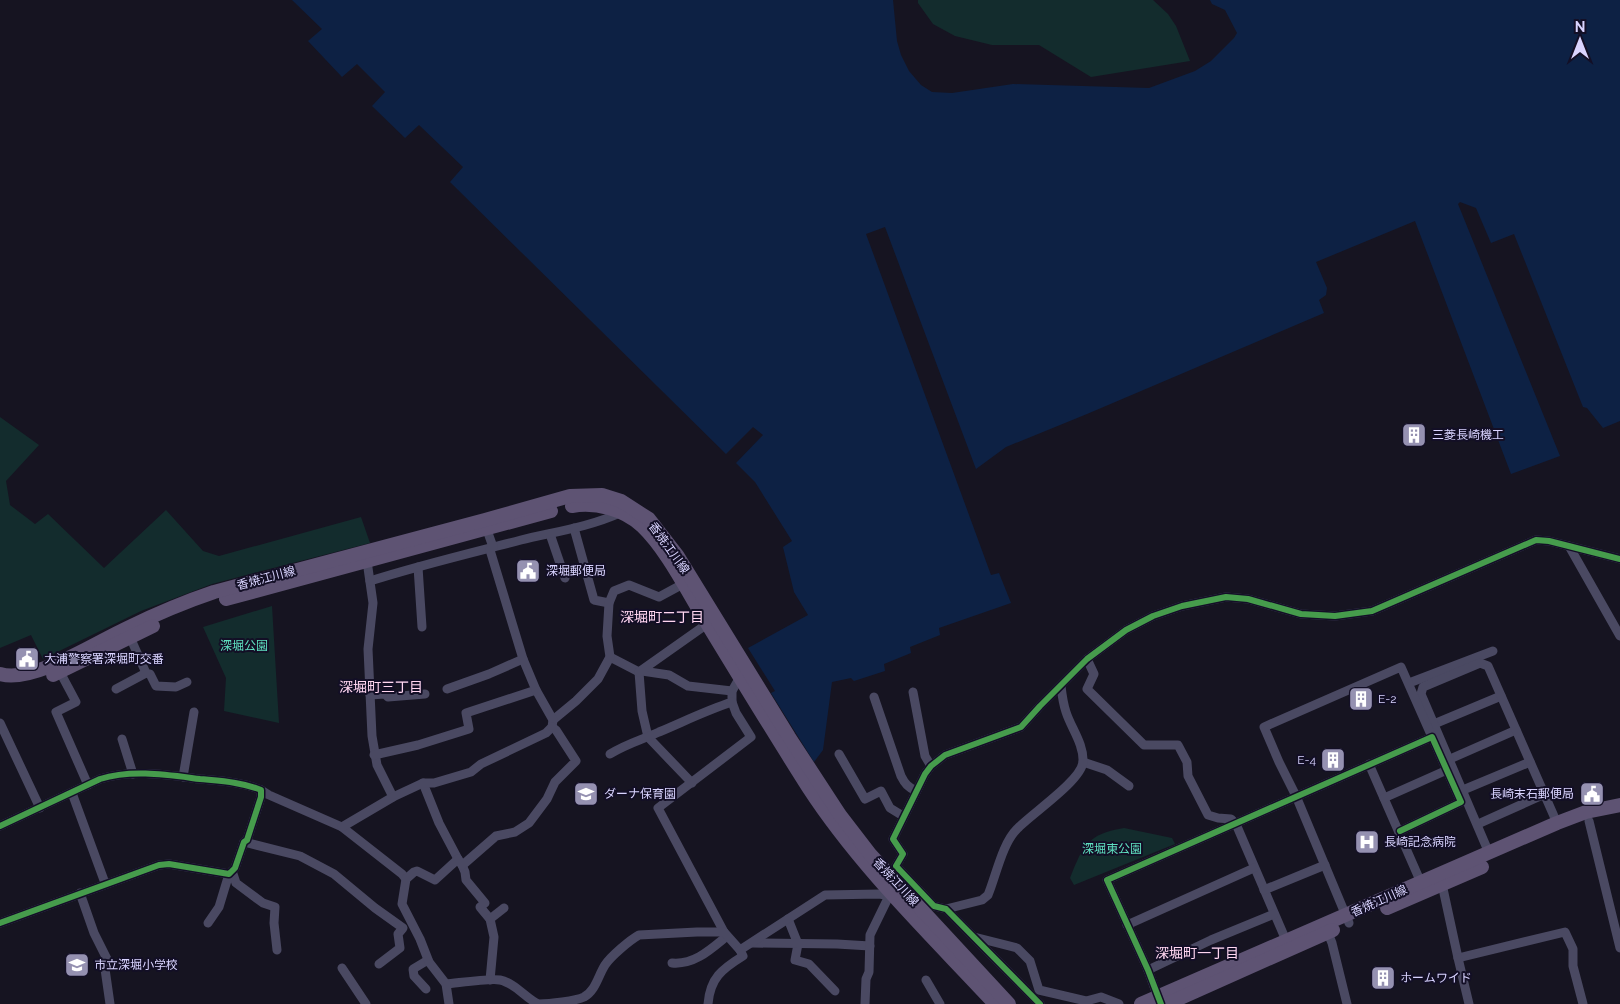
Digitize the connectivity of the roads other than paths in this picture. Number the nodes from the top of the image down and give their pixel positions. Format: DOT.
graph roads {
  1 [pos="586,499"];
  2 [pos="630,514"];
  3 [pos="574,528"];
  4 [pos="488,532"];
  5 [pos="550,534"];
  6 [pos="426,546"];
  7 [pos="1569,546"];
  8 [pos="493,547"];
  9 [pos="1620,559"];
  10 [pos="367,562"];
  11 [pos="430,564"];
  12 [pos="418,567"];
  13 [pos="564,578"];
  14 [pos="370,581"];
  15 [pos="683,584"];
  16 [pos="609,603"];
  17 [pos="707,624"];
  18 [pos="422,627"];
  19 [pos="1620,636"];
  20 [pos="132,640"];
  21 [pos="1493,651"];
  22 [pos="610,656"];
  23 [pos="523,659"];
  24 [pos="1087,659"];
  25 [pos="640,671"];
  26 [pos="60,672"];
  27 [pos="146,673"];
  28 [pos="0,674"];
  29 [pos="740,677"];
  30 [pos="188,682"];
  31 [pos="0,683"];
  32 [pos="1409,684"];
  33 [pos="1061,686"];
  34 [pos="116,689"];
  35 [pos="447,689"];
  36 [pos="536,690"];
  37 [pos="732,691"];
  38 [pos="913,692"];
  39 [pos="425,694"];
  40 [pos="370,695"];
  41 [pos="1501,696"];
  42 [pos="874,697"];
  43 [pos="732,702"];
  44 [pos="194,712"];
  45 [pos="0,722"];
  46 [pos="552,724"];
  47 [pos="1434,724"];
  48 [pos="1516,730"];
  49 [pos="648,737"];
  50 [pos="1432,737"];
  51 [pos="122,739"];
  52 [pos="784,739"];
  53 [pos="610,754"];
  54 [pos="839,754"];
  55 [pos="374,755"];
  56 [pos="1450,759"];
  57 [pos="1083,762"];
  58 [pos="1530,762"];
  59 [pos="1369,764"];
  60 [pos="931,766"];
  61 [pos="1447,770"];
  62 [pos="133,774"];
  63 [pos="183,777"];
  64 [pos="423,783"];
  65 [pos="692,783"];
  66 [pos="88,785"];
  67 [pos="814,786"];
  68 [pos="1129,786"];
  69 [pos="260,790"];
  70 [pos="1463,790"];
  71 [pos="916,791"];
  72 [pos="72,792"];
  73 [pos="1544,794"];
  74 [pos="393,796"];
  75 [pos="1296,796"];
  76 [pos="1384,798"];
  77 [pos="1620,805"];
  78 [pos="40,808"];
  79 [pos="1620,814"];
  80 [pos="903,816"];
  81 [pos="1589,821"];
  82 [pos="1557,823"];
  83 [pos="1236,824"];
  84 [pos="1478,824"];
  85 [pos="0,826"];
  86 [pos="342,827"];
  87 [pos="1400,831"];
  88 [pos="244,842"];
  89 [pos="1489,853"];
  90 [pos="460,862"];
  91 [pos="1324,865"];
  92 [pos="1254,868"];
  93 [pos="230,872"];
  94 [pos="406,879"];
  95 [pos="105,883"];
  96 [pos="1442,884"];
  97 [pos="1424,887"];
  98 [pos="1264,890"];
  99 [pos="80,893"];
  100 [pos="504,908"];
  101 [pos="946,909"];
  102 [pos="1274,914"];
  103 [pos="490,918"];
  104 [pos="788,919"];
  105 [pos="1348,919"];
  106 [pos="0,922"];
  107 [pos="208,922"];
  108 [pos="1127,925"];
  109 [pos="1618,930"];
  110 [pos="1328,933"];
  111 [pos="725,934"];
  112 [pos="974,936"];
  113 [pos="753,943"];
  114 [pos="798,944"];
  115 [pos="870,946"];
  116 [pos="1288,946"];
  117 [pos="1620,948"];
  118 [pos="277,950"];
  119 [pos="740,950"];
  120 [pos="1458,958"];
  121 [pos="428,960"];
  122 [pos="672,963"];
  123 [pos="379,964"];
  124 [pos="342,968"];
  125 [pos="1148,970"];
  126 [pos="490,980"];
  127 [pos="926,980"];
  128 [pos="446,984"];
  129 [pos="426,989"];
  130 [pos="835,992"];
  131 [pos="1162,1002"];
  132 [pos="110,1004"];
  133 [pos="366,1004"];
  134 [pos="448,1004"];
  135 [pos="708,1004"];
  136 [pos="865,1004"];
  137 [pos="940,1004"];
  138 [pos="995,1004"];
  139 [pos="1009,1004"];
  140 [pos="1040,1004"];
  141 [pos="1118,1004"];
  142 [pos="1141,1004"];
  143 [pos="1347,1004"];
  144 [pos="1469,1004"];
  145 [pos="1583,1004"];
  1 -- 2 [label="main road, 香焼江川線"];
  1 -- 4 [label="main road, 香焼江川線"];
  1 -- 28 [label="main road, 香焼江川線"];
  2 -- 3 [label="street"];
  2 -- 15 [label="main road, 香焼江川線"];
  2 -- 52 [label="main road, 香焼江川線"];
  3 -- 5 [label="street"];
  3 -- 16 [label="street"];
  4 -- 6 [label="main road, 香焼江川線"];
  4 -- 8 [label="street"];
  5 -- 8 [label="street"];
  5 -- 13 [label="street"];
  6 -- 10 [label="main road, 香焼江川線"];
  6 -- 11 [label="street"];
  7 -- 9 [label="street"];
  7 -- 19 [label="street"];
  7 -- 24 [label="street"];
  8 -- 11 [label="street"];
  8 -- 23 [label="street"];
  10 -- 14 [label="street"];
  10 -- 20 [label="main road, 香焼江川線"];
  11 -- 12 [label="street"];
  12 -- 14 [label="street"];
  12 -- 18 [label="street"];
  14 -- 40 [label="street"];
  15 -- 16 [label="street"];
  15 -- 17 [label="main road, 香焼江川線"];
  16 -- 22 [label="street"];
  17 -- 25 [label="street"];
  17 -- 29 [label="main road, 香焼江川線"];
  20 -- 26 [label="main road, 香焼江川線"];
  20 -- 27 [label="street"];
  21 -- 32 [label="street"];
  22 -- 25 [label="street"];
  22 -- 46 [label="street"];
  23 -- 35 [label="street"];
  23 -- 36 [label="street"];
  24 -- 33 [label="street"];
  24 -- 83 [label="street"];
  25 -- 37 [label="street"];
  25 -- 49 [label="street"];
  26 -- 31 [label="main road, 香焼江川線"];
  26 -- 66 [label="street"];
  27 -- 30 [label="street"];
  27 -- 34 [label="street"];
  29 -- 37 [label="street"];
  29 -- 52 [label="main road, 香焼江川線"];
  32 -- 50 [label="street"];
  32 -- 75 [label="street"];
  33 -- 57 [label="street"];
  33 -- 60 [label="street"];
  36 -- 46 [label="street"];
  36 -- 55 [label="street"];
  37 -- 43 [label="street"];
  38 -- 60 [label="street"];
  39 -- 40 [label="street"];
  40 -- 55 [label="street"];
  41 -- 47 [label="street"];
  41 -- 47 [label="street"];
  41 -- 48 [label="street"];
  42 -- 71 [label="street"];
  43 -- 49 [label="street"];
  43 -- 65 [label="street"];
  44 -- 63 [label="street"];
  45 -- 78 [label="street"];
  46 -- 64 [label="street"];
  46 -- 90 [label="street"];
  47 -- 56 [label="street"];
  48 -- 56 [label="street"];
  48 -- 58 [label="street"];
  49 -- 53 [label="street"];
  49 -- 65 [label="street"];
  50 -- 59 [label="street"];
  50 -- 61 [label="street"];
  51 -- 62 [label="street"];
  52 -- 67 [label="main road, 香焼江川線"];
  54 -- 80 [label="street"];
  55 -- 74 [label="street"];
  56 -- 70 [label="street"];
  57 -- 68 [label="street"];
  57 -- 101 [label="street"];
  58 -- 70 [label="street"];
  58 -- 73 [label="street"];
  59 -- 75 [label="street"];
  59 -- 76 [label="street"];
  60 -- 71 [label="street"];
  61 -- 76 [label="street"];
  61 -- 87 [label="street"];
  62 -- 63 [label="street"];
  62 -- 66 [label="street"];
  63 -- 69 [label="street"];
  64 -- 74 [label="street"];
  64 -- 90 [label="street"];
  65 -- 111 [label="street"];
  66 -- 72 [label="street"];
  67 -- 138 [label="main road, 香焼江川線"];
  67 -- 139 [label="main road, 香焼江川線"];
  69 -- 86 [label="street"];
  69 -- 88 [label="street"];
  70 -- 84 [label="street"];
  71 -- 80 [label="street"];
  72 -- 78 [label="street"];
  72 -- 95 [label="street"];
  73 -- 82 [label="street"];
  73 -- 84 [label="street"];
  74 -- 86 [label="street"];
  75 -- 83 [label="street"];
  75 -- 91 [label="street"];
  76 -- 87 [label="street"];
  77 -- 82 [label="main road, 香焼江川線"];
  78 -- 85 [label="street"];
  79 -- 81 [label="main road, 香焼江川線"];
  80 -- 101 [label="street"];
  81 -- 96 [label="main road, 香焼江川線"];
  81 -- 109 [label="street"];
  82 -- 89 [label="main road, 香焼江川線"];
  83 -- 92 [label="street"];
  83 -- 108 [label="street"];
  84 -- 89 [label="street"];
  86 -- 94 [label="street"];
  87 -- 97 [label="street"];
  88 -- 93 [label="street"];
  88 -- 123 [label="street"];
  89 -- 97 [label="main road, 香焼江川線"];
  90 -- 94 [label="street"];
  90 -- 103 [label="street"];
  91 -- 98 [label="street"];
  91 -- 105 [label="street"];
  92 -- 98 [label="street"];
  92 -- 108 [label="street"];
  93 -- 95 [label="street"];
  93 -- 107 [label="street"];
  93 -- 118 [label="street"];
  94 -- 121 [label="street"];
  95 -- 99 [label="street"];
  96 -- 97 [label="main road, 香焼江川線"];
  96 -- 120 [label="street"];
  97 -- 105 [label="main road, 香焼江川線"];
  98 -- 102 [label="street"];
  99 -- 106 [label="street"];
  99 -- 132 [label="street"];
  100 -- 103 [label="street"];
  101 -- 112 [label="street"];
  102 -- 116 [label="street"];
  102 -- 125 [label="street"];
  103 -- 126 [label="street"];
  104 -- 113 [label="street"];
  104 -- 114 [label="street"];
  104 -- 115 [label="street"];
  105 -- 110 [label="main road, 香焼江川線"];
  105 -- 116 [label="main road, 香焼江川線"];
  108 -- 125 [label="street"];
  109 -- 117 [label="street"];
  110 -- 116 [label="main road, 香焼江川線"];
  110 -- 143 [label="street"];
  111 -- 119 [label="street"];
  111 -- 122 [label="street"];
  111 -- 126 [label="street"];
  112 -- 140 [label="street"];
  112 -- 141 [label="street"];
  113 -- 114 [label="street"];
  113 -- 119 [label="street"];
  114 -- 115 [label="street"];
  114 -- 130 [label="street"];
  115 -- 136 [label="street"];
  116 -- 131 [label="main road, 香焼江川線"];
  119 -- 135 [label="street"];
  120 -- 144 [label="street"];
  120 -- 145 [label="street"];
  121 -- 128 [label="street"];
  121 -- 129 [label="street"];
  124 -- 133 [label="street"];
  125 -- 131 [label="street"];
  126 -- 128 [label="street"];
  127 -- 137 [label="street"];
  128 -- 134 [label="street"];
  131 -- 142 [label="main road, 香焼江川線"];
}
